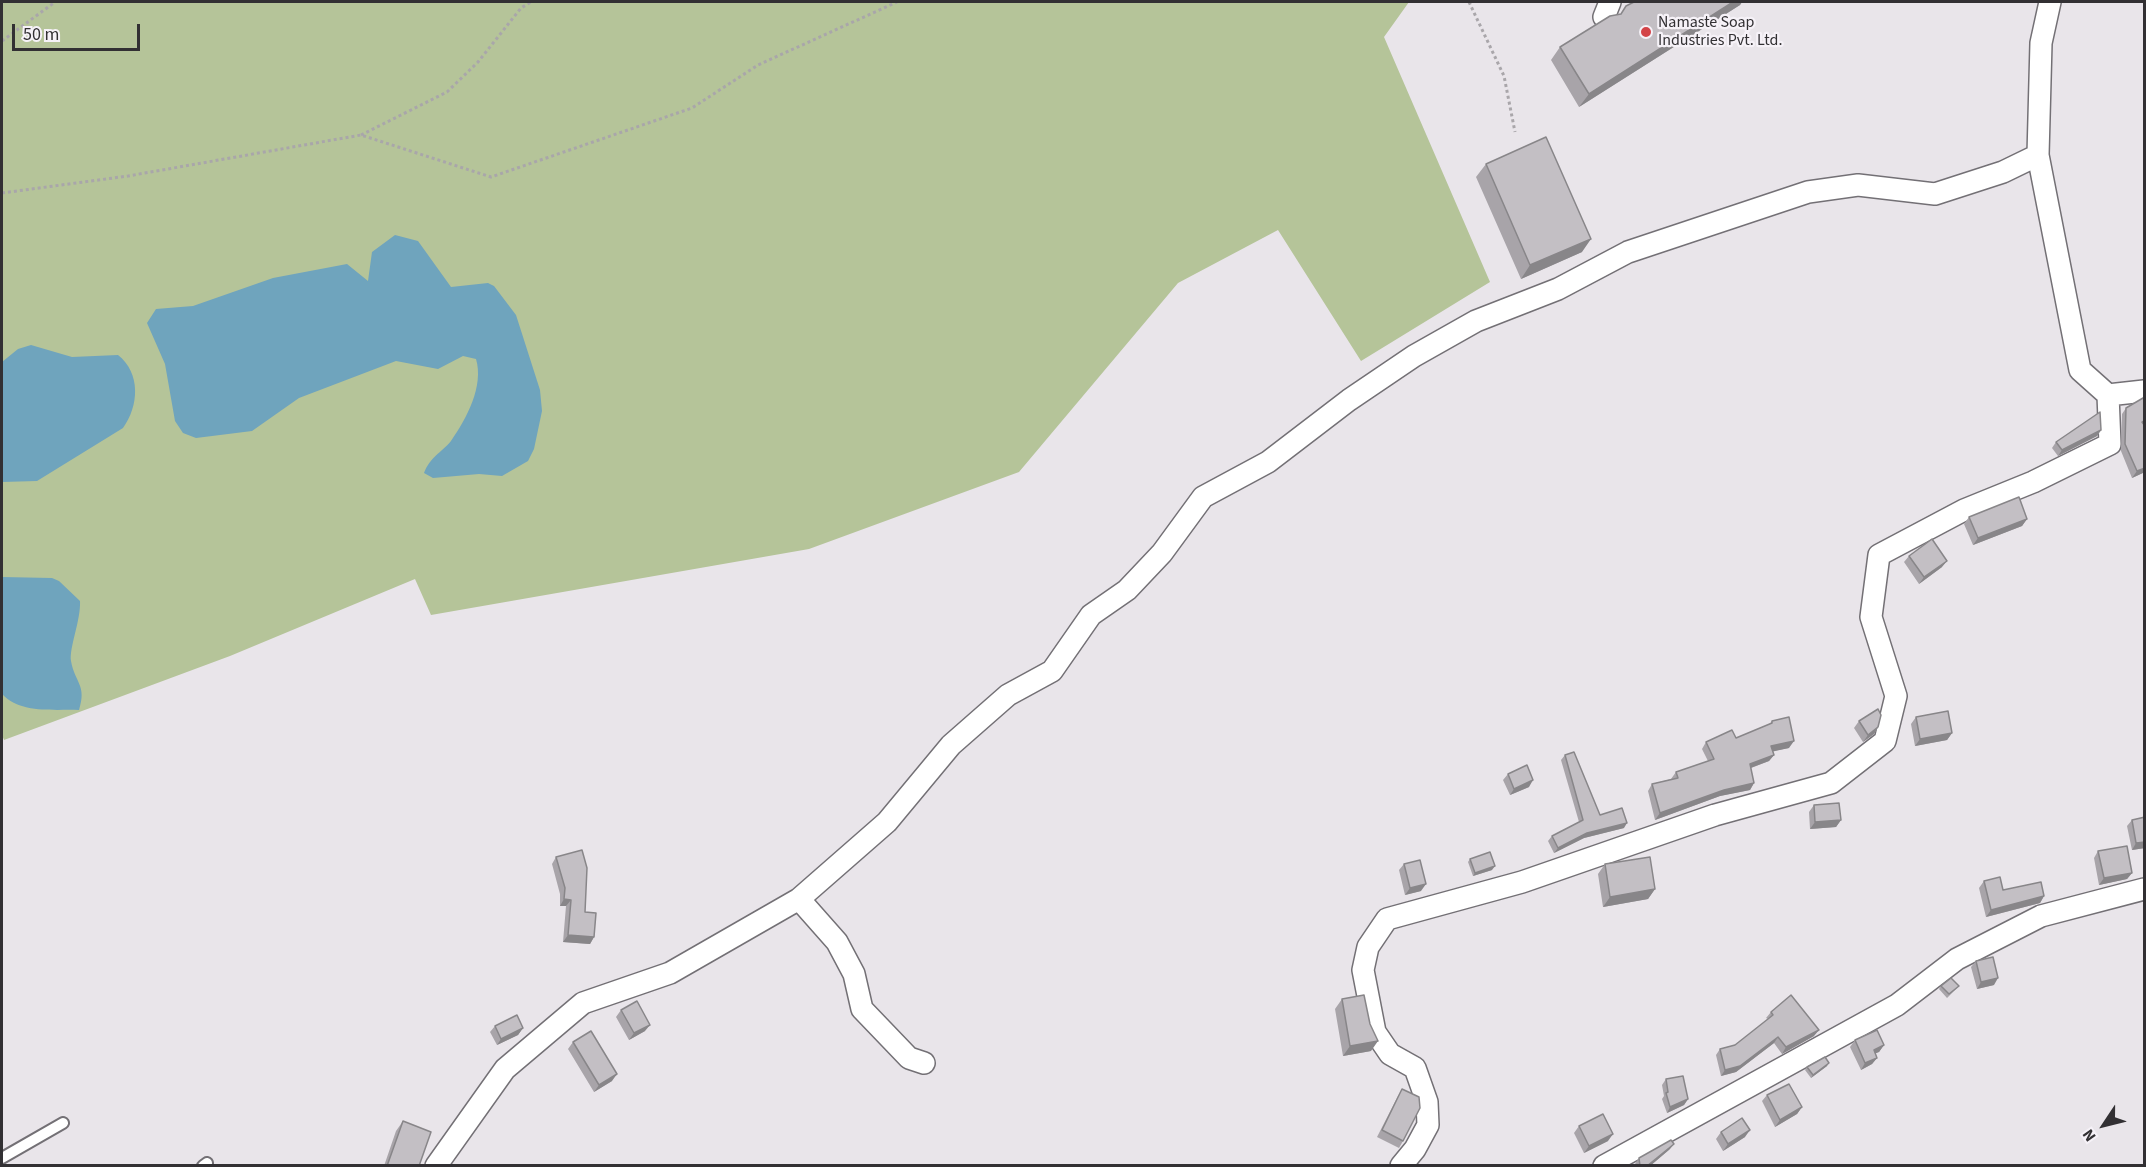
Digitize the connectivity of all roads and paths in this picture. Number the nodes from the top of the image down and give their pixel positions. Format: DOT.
graph roads {
  1 [pos="55,2"];
  2 [pos="531,2"];
  3 [pos="897,2"];
  4 [pos="1469,2"];
  5 [pos="2050,2"];
  6 [pos="2,41"];
  7 [pos="1515,132"];
  8 [pos="361,135"];
  9 [pos="2038,155"];
  10 [pos="2,193"];
  11 [pos="2145,391"];
  12 [pos="2108,395"];
  13 [pos="2145,890"];
  14 [pos="799,899"];
  15 [pos="924,1064"];
  16 [pos="63,1123"];
  17 [pos="2,1158"];
  18 [pos="436,1166"];
  19 [pos="1401,1166"];
  20 [pos="1604,1166"];
  1 -- 6 [label="path"];
  2 -- 8 [label="path"];
  3 -- 8 [label="path"];
  4 -- 7 [label="path"];
  5 -- 9 [label="street"];
  8 -- 10 [label="path"];
  9 -- 12 [label="street"];
  9 -- 14 [label="street"];
  11 -- 12 [label="street"];
  12 -- 19 [label="street"];
  13 -- 20 [label="street"];
  14 -- 15 [label="street"];
  14 -- 18 [label="street"];
  16 -- 17 [label="lane"];
}
